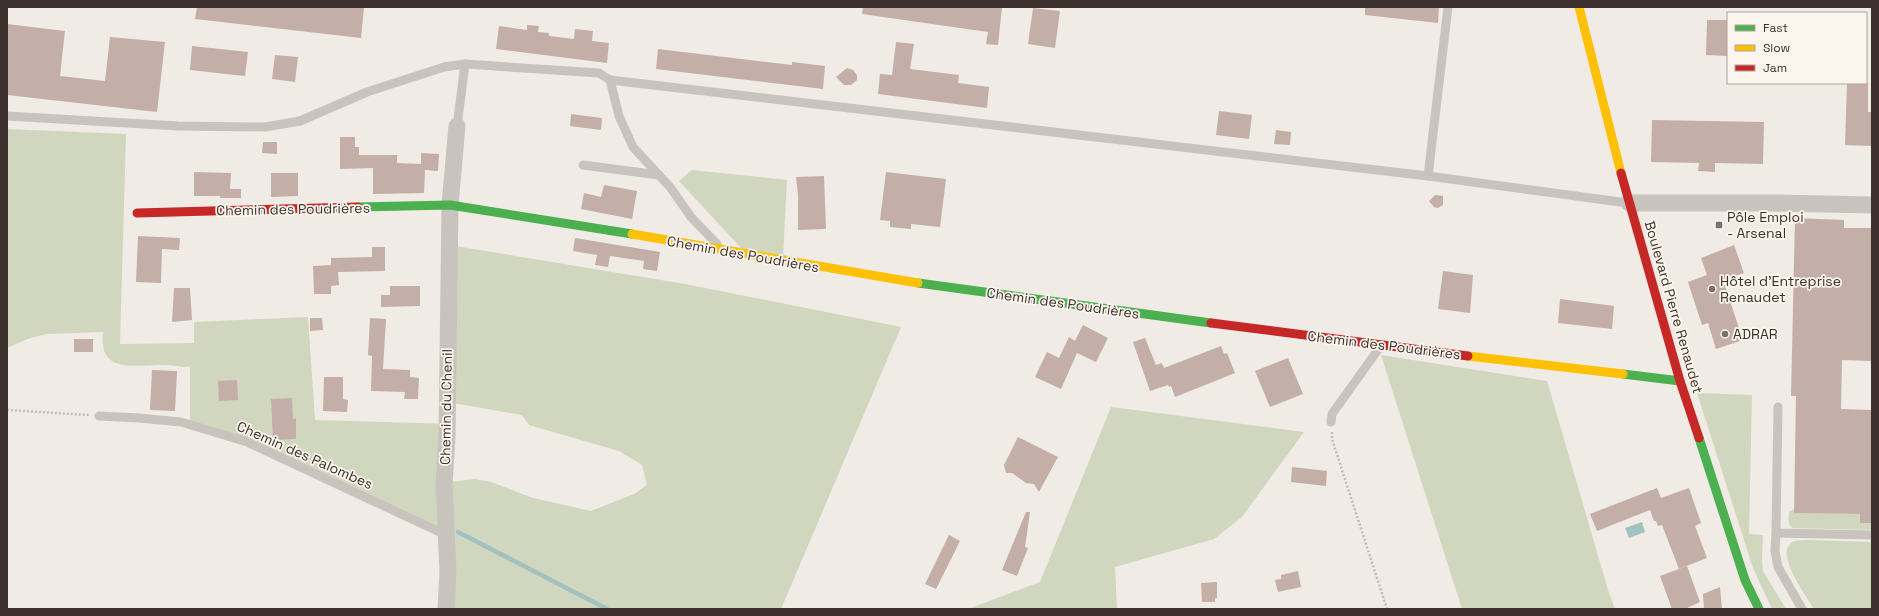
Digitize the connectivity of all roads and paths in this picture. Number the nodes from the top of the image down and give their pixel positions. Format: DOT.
graph roads {
  1 [pos="1448,7"];
  2 [pos="1579,7"];
  3 [pos="466,64"];
  4 [pos="610,80"];
  5 [pos="7,116"];
  6 [pos="457,126"];
  7 [pos="583,165"];
  8 [pos="659,174"];
  9 [pos="1428,176"];
  10 [pos="1629,203"];
  11 [pos="450,205"];
  12 [pos="1872,205"];
  13 [pos="137,213"];
  14 [pos="722,250"];
  15 [pos="1381,346"];
  16 [pos="1680,381"];
  17 [pos="1778,407"];
  18 [pos="7,410"];
  19 [pos="99,416"];
  20 [pos="1332,422"];
  21 [pos="1776,533"];
  22 [pos="446,535"];
  23 [pos="1872,535"];
  24 [pos="446,609"];
  25 [pos="1387,609"];
  26 [pos="1759,609"];
  27 [pos="1802,609"];
  1 -- 9 [label="lane"];
  2 -- 10 [label="street, Boulevard Pierre Renaudet"];
  3 -- 4 [label="lane"];
  3 -- 5 [label="lane"];
  3 -- 6 [label="lane"];
  4 -- 8 [label="lane"];
  4 -- 9 [label="lane"];
  6 -- 11 [label="street"];
  7 -- 8 [label="lane"];
  8 -- 14 [label="lane"];
  9 -- 10 [label="lane"];
  10 -- 12 [label="street"];
  10 -- 16 [label="street, Boulevard Pierre Renaudet"];
  11 -- 13 [label="street, Chemin des Poudrières"];
  11 -- 14 [label="street, Chemin des Poudrières"];
  11 -- 22 [label="street, Chemin du Chenil"];
  14 -- 15 [label="street, Chemin des Poudrières"];
  15 -- 16 [label="street, Chemin des Poudrières"];
  15 -- 20 [label="lane"];
  16 -- 26 [label="street, Boulevard Pierre Renaudet"];
  17 -- 21 [label="lane"];
  18 -- 19 [label="path"];
  19 -- 22 [label="lane, Chemin des Palombes"];
  20 -- 25 [label="path"];
  21 -- 23 [label="lane"];
  21 -- 27 [label="lane"];
  22 -- 24 [label="street, Chemin du Chenil"];
}
